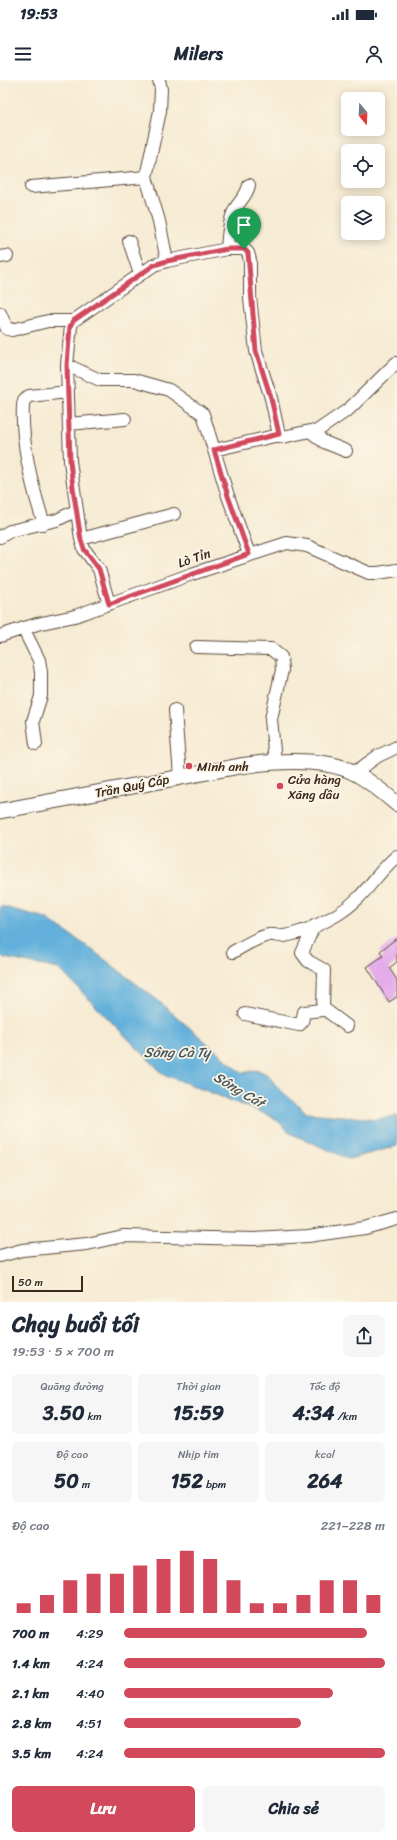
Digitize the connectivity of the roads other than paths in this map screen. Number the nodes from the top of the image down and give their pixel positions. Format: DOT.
graph roads {
  1 [pos="159,80"];
  2 [pos="146,177"];
  3 [pos="249,185"];
  4 [pos="31,187"];
  5 [pos="129,241"];
  6 [pos="227,249"];
  7 [pos="167,261"];
  8 [pos="140,274"];
  9 [pos="0,314"];
  10 [pos="73,321"];
  11 [pos="396,364"];
  12 [pos="67,365"];
  13 [pos="68,392"];
  14 [pos="125,419"];
  15 [pos="69,424"];
  16 [pos="314,433"];
  17 [pos="279,434"];
  18 [pos="214,450"];
  19 [pos="346,451"];
  20 [pos="77,510"];
  21 [pos="174,514"];
  22 [pos="44,524"];
  23 [pos="0,537"];
  24 [pos="81,540"];
  25 [pos="249,554"];
  26 [pos="397,570"];
  27 [pos="109,604"];
  28 [pos="23,628"];
  29 [pos="0,636"];
  30 [pos="196,647"];
  31 [pos="175,710"];
  32 [pos="36,744"];
  33 [pos="397,746"];
  34 [pos="275,762"];
  35 [pos="354,773"];
  36 [pos="180,777"];
  37 [pos="397,804"];
  38 [pos="0,811"];
  39 [pos="397,856"];
  40 [pos="314,926"];
  41 [pos="233,952"];
  42 [pos="324,1008"];
  43 [pos="245,1014"];
  44 [pos="347,1026"];
  45 [pos="397,1219"];
  46 [pos="2,1253"];
  1 -- 2 [label="street"];
  2 -- 4 [label="street"];
  2 -- 7 [label="street"];
  3 -- 6 [label="street"];
  5 -- 8 [label="street"];
  6 -- 7 [label="street"];
  6 -- 17 [label="street"];
  7 -- 8 [label="street"];
  8 -- 10 [label="street"];
  9 -- 10 [label="street"];
  10 -- 12 [label="street"];
  11 -- 16 [label="street"];
  12 -- 13 [label="street"];
  12 -- 18 [label="street"];
  13 -- 15 [label="street"];
  13 -- 22 [label="street"];
  14 -- 15 [label="street"];
  15 -- 20 [label="street"];
  16 -- 17 [label="street"];
  16 -- 19 [label="street"];
  17 -- 18 [label="street"];
  18 -- 25 [label="street"];
  20 -- 22 [label="street"];
  20 -- 24 [label="street"];
  21 -- 24 [label="street"];
  22 -- 23 [label="street"];
  24 -- 27 [label="street"];
  25 -- 26 [label="street, Lò Tỉn"];
  25 -- 27 [label="street, Lò Tỉn"];
  27 -- 28 [label="street, Lò Tỉn"];
  28 -- 29 [label="street, Lò Tỉn"];
  28 -- 32 [label="street"];
  30 -- 34 [label="street"];
  31 -- 36 [label="street"];
  33 -- 35 [label="street"];
  34 -- 35 [label="main road, Trần Quý Cáp"];
  34 -- 36 [label="main road, Trần Quý Cáp"];
  35 -- 37 [label="main road, Trần Quý Cáp"];
  36 -- 38 [label="main road, Trần Quý Cáp"];
  39 -- 40 [label="street"];
  40 -- 41 [label="street"];
  40 -- 42 [label="street"];
  42 -- 43 [label="street"];
  42 -- 44 [label="street"];
  45 -- 46 [label="street"];
}
